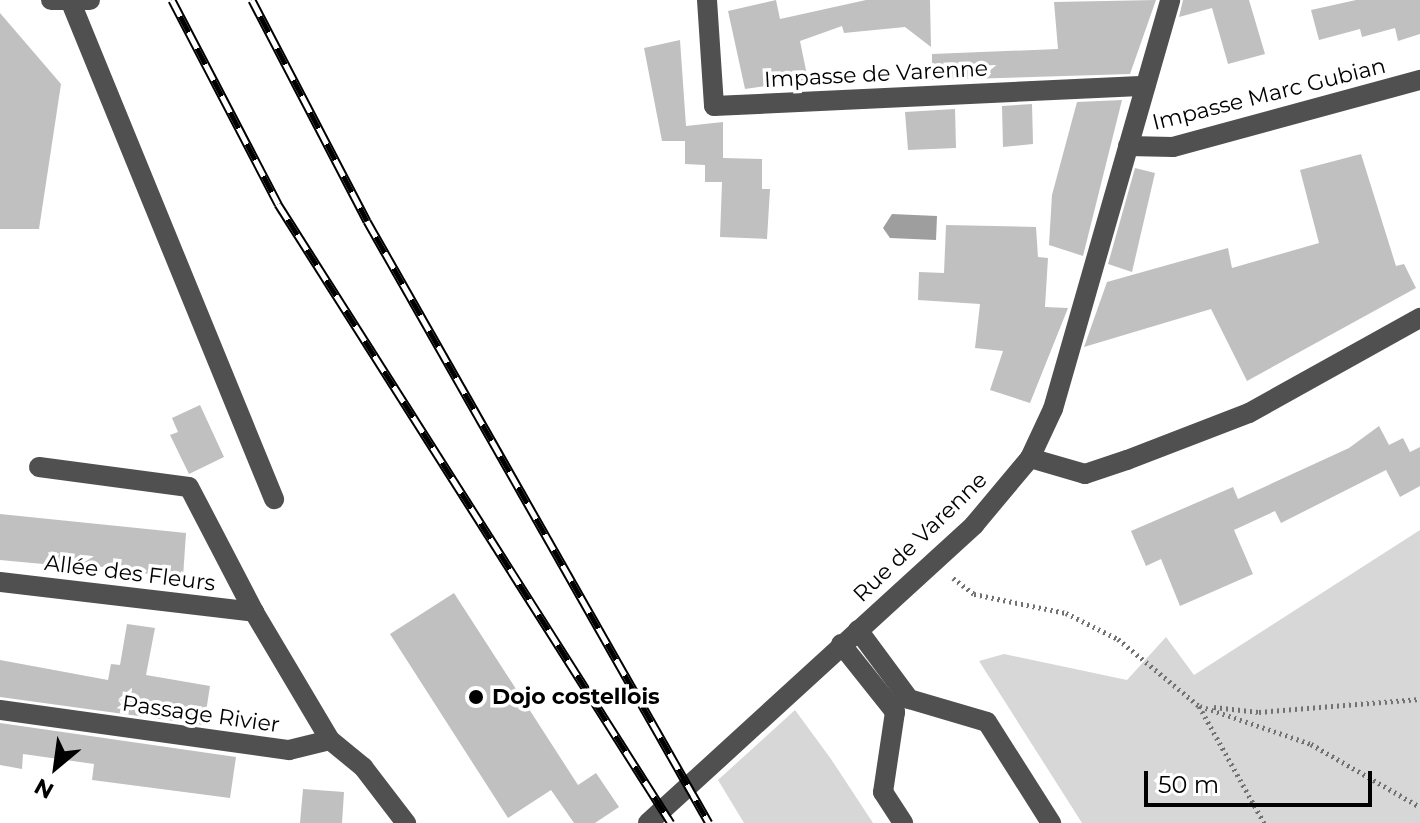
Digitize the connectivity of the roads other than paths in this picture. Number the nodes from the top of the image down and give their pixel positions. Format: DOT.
graph roads {
  1 [pos="51,0"];
  2 [pos="707,0"];
  3 [pos="1170,0"];
  4 [pos="81,2"];
  5 [pos="1420,80"];
  6 [pos="1146,86"];
  7 [pos="1128,146"];
  8 [pos="1420,318"];
  9 [pos="1030,458"];
  10 [pos="39,467"];
  11 [pos="274,499"];
  12 [pos="0,582"];
  13 [pos="254,612"];
  14 [pos="858,630"];
  15 [pos="841,644"];
  16 [pos="928,708"];
  17 [pos="0,710"];
  18 [pos="890,732"];
  19 [pos="330,740"];
  20 [pos="654,815"];
  21 [pos="406,823"];
  22 [pos="903,823"];
  23 [pos="1051,823"];
  1 -- 4 [label="street"];
  2 -- 6 [label="street, Impasse de Varenne"];
  3 -- 6 [label="street, Rue de Varenne"];
  4 -- 11 [label="street"];
  5 -- 7 [label="street, Impasse Marc Gubian"];
  6 -- 7 [label="street, Rue de Varenne"];
  7 -- 9 [label="street, Rue de Varenne"];
  8 -- 9 [label="street"];
  9 -- 14 [label="street, Rue de Varenne"];
  10 -- 13 [label="street, Allée des Fleurs"];
  12 -- 13 [label="street, Allée des Fleurs"];
  13 -- 19 [label="street, Allée des Fleurs"];
  14 -- 15 [label="street, Rue de Varenne"];
  14 -- 16 [label="street"];
  15 -- 18 [label="street"];
  15 -- 20 [label="street, Rue de Varenne"];
  16 -- 18 [label="street"];
  16 -- 23 [label="street"];
  17 -- 19 [label="street, Passage Rivier"];
  18 -- 22 [label="street"];
  19 -- 21 [label="street"];
}
